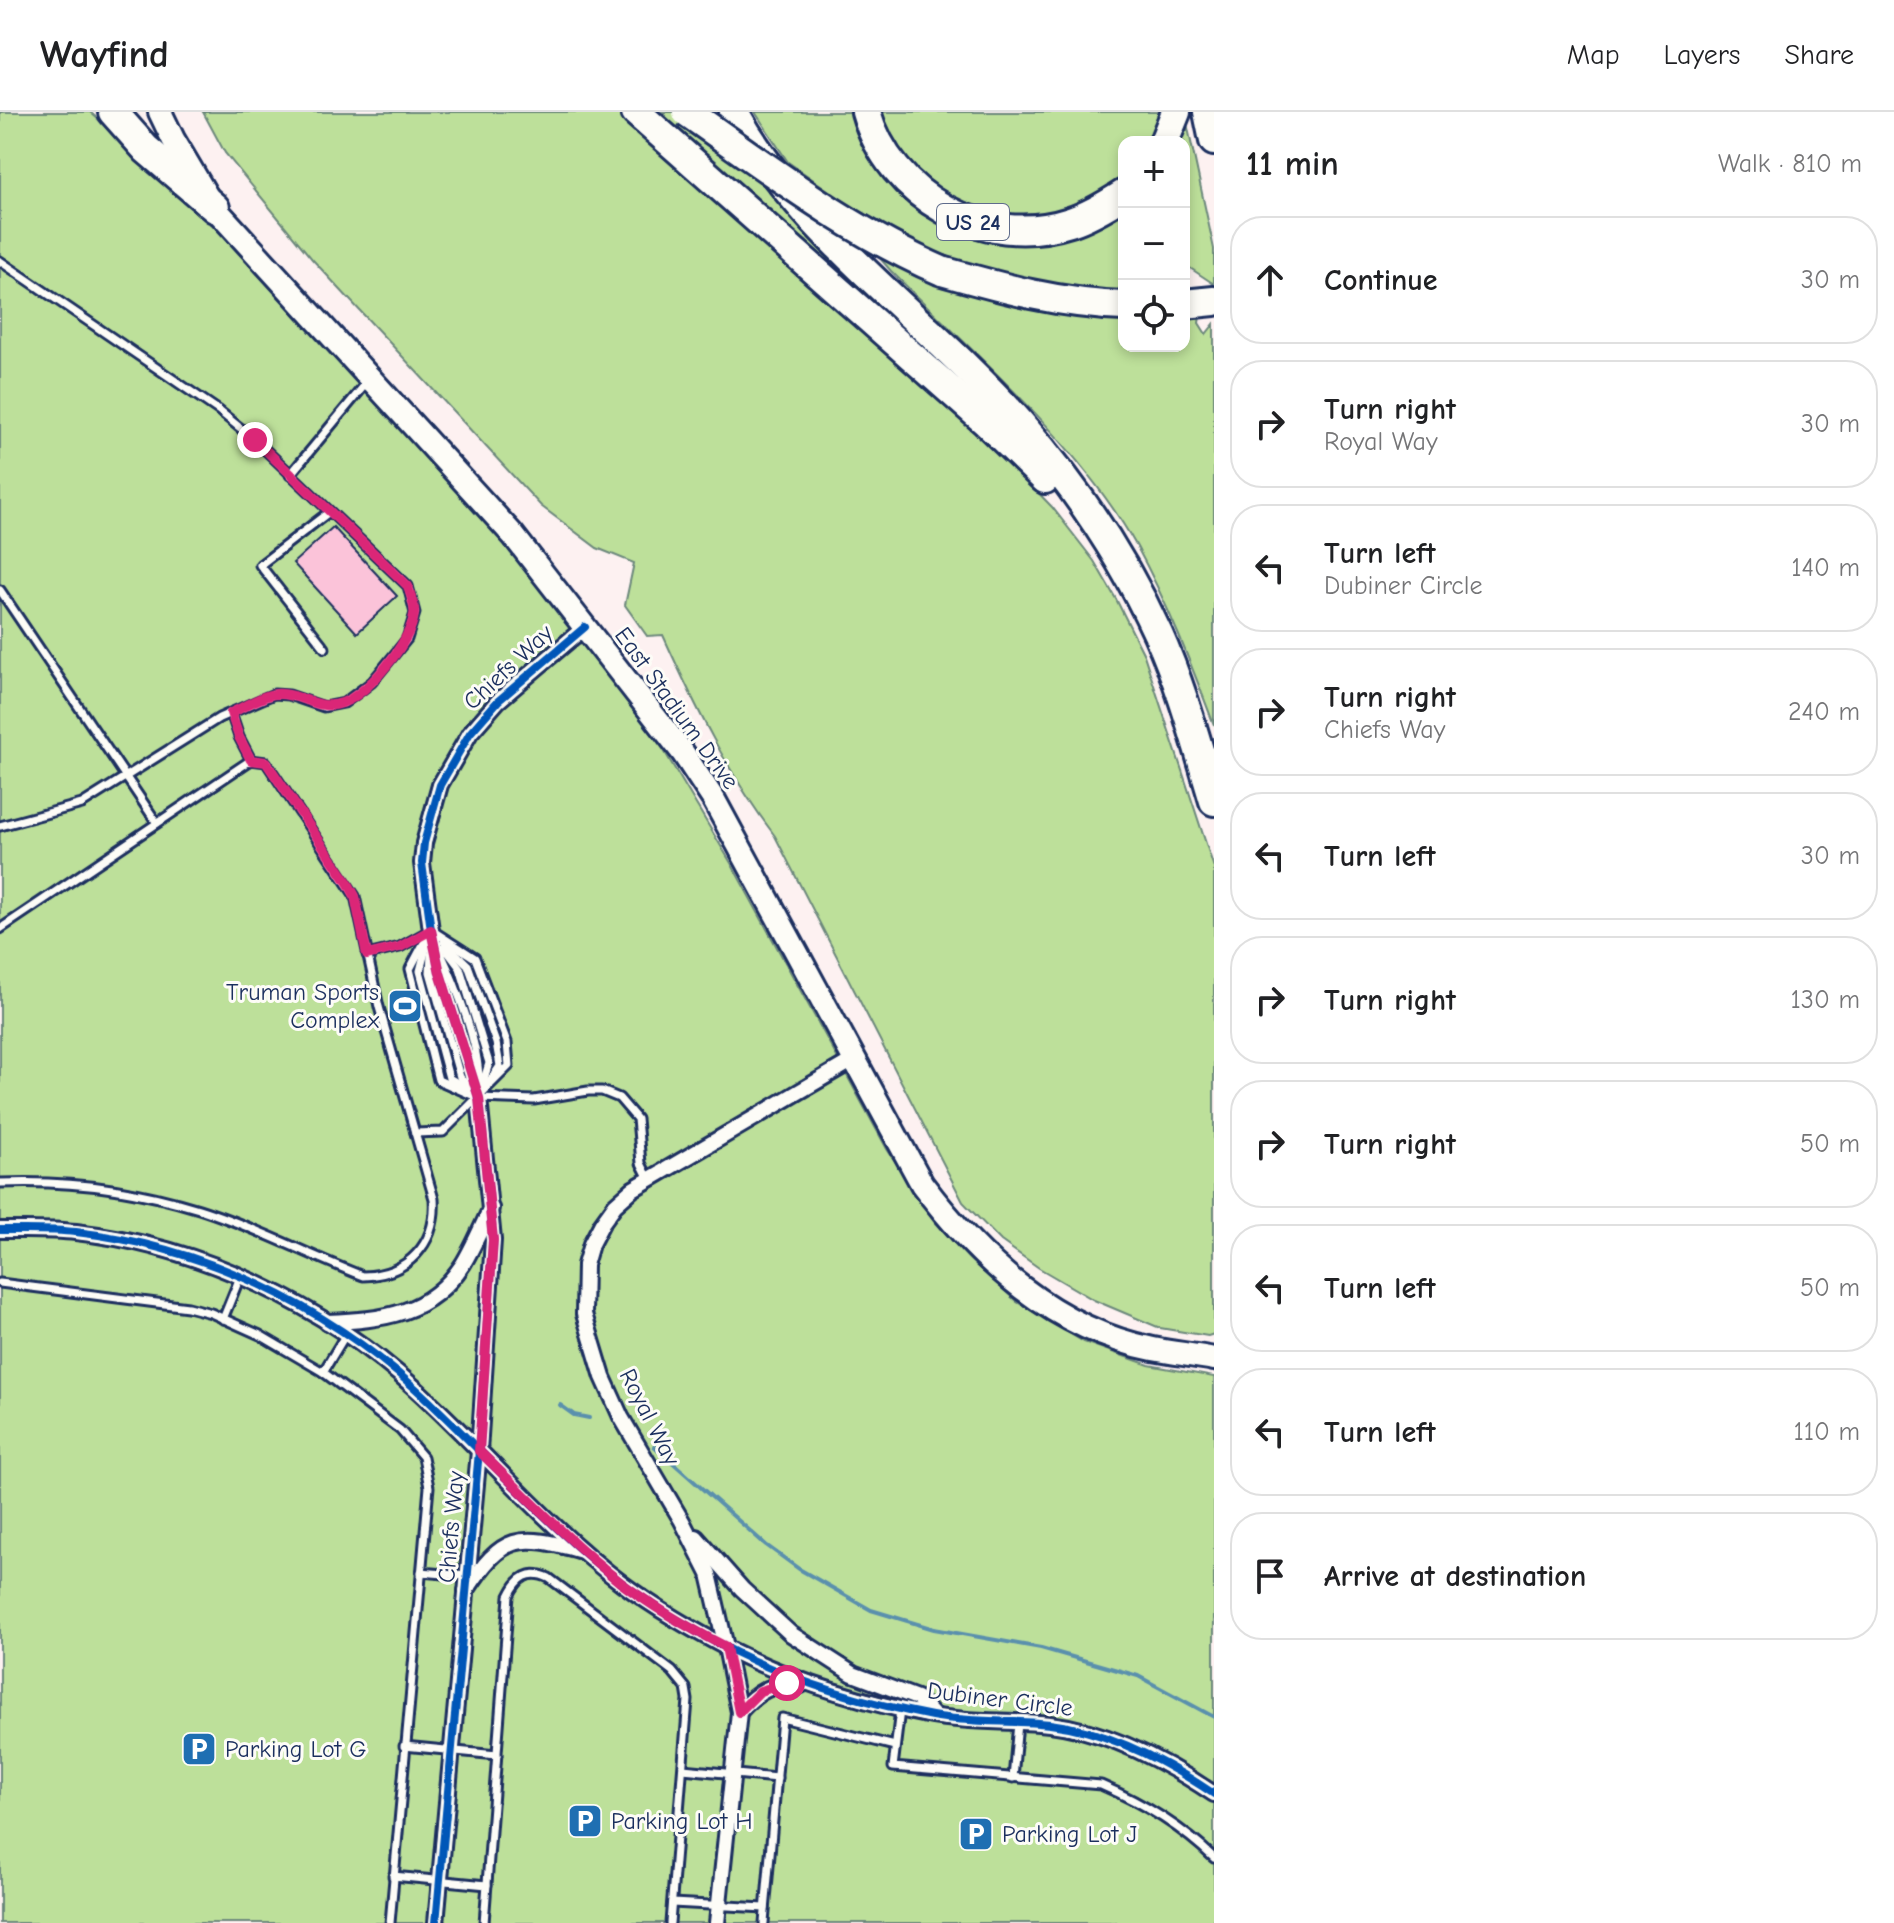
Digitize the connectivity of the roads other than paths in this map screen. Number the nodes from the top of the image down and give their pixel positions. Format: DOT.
graph roads {
  1 [pos="113,112"];
  2 [pos="160,112"];
  3 [pos="636,112"];
  4 [pos="687,112"];
  5 [pos="734,112"];
  6 [pos="866,112"];
  7 [pos="1176,112"];
  8 [pos="1208,112"];
  9 [pos="1166,136"];
  10 [pos="1214,141"];
  11 [pos="1118,197"];
  12 [pos="215,208"];
  13 [pos="0,261"];
  14 [pos="1118,306"];
  15 [pos="371,379"];
  16 [pos="290,475"];
  17 [pos="329,512"];
  18 [pos="1135,588"];
  19 [pos="0,590"];
  20 [pos="585,627"];
  21 [pos="325,648"];
  22 [pos="231,713"];
  23 [pos="251,760"];
  24 [pos="126,778"];
  25 [pos="1214,801"];
  26 [pos="157,823"];
  27 [pos="0,826"];
  28 [pos="0,929"];
  29 [pos="431,930"];
  30 [pos="367,955"];
  31 [pos="855,1059"];
  32 [pos="479,1098"];
  33 [pos="415,1133"];
  34 [pos="649,1179"];
  35 [pos="0,1183"];
  36 [pos="491,1207"];
  37 [pos="0,1230"];
  38 [pos="240,1277"];
  39 [pos="0,1283"];
  40 [pos="223,1319"];
  41 [pos="327,1322"];
  42 [pos="346,1334"];
  43 [pos="1214,1359"];
  44 [pos="323,1372"];
  45 [pos="479,1451"];
  46 [pos="682,1521"];
  47 [pos="586,1553"];
  48 [pos="421,1572"];
  49 [pos="467,1576"];
  50 [pos="465,1593"];
  51 [pos="726,1647"];
  52 [pos="825,1687"];
  53 [pos="900,1708"];
  54 [pos="739,1712"];
  55 [pos="935,1716"];
  56 [pos="1018,1723"];
  57 [pos="404,1746"];
  58 [pos="895,1746"];
  59 [pos="451,1749"];
  60 [pos="497,1755"];
  61 [pos="683,1769"];
  62 [pos="732,1775"];
  63 [pos="777,1778"];
  64 [pos="1013,1778"];
  65 [pos="1214,1794"];
  66 [pos="1214,1858"];
  67 [pos="393,1876"];
  68 [pos="440,1879"];
  69 [pos="487,1885"];
  70 [pos="672,1903"];
  71 [pos="719,1906"];
  72 [pos="765,1908"];
  73 [pos="390,1923"];
  74 [pos="436,1923"];
  75 [pos="484,1923"];
  76 [pos="670,1923"];
  77 [pos="717,1923"];
  78 [pos="764,1923"];
  1 -- 12 [label="highway"];
  2 -- 12 [label="main road, East Stadium Drive"];
  3 -- 18 [label="highway"];
  4 -- 14 [label="highway, bridge"];
  5 -- 18 [label="highway"];
  6 -- 11 [label="highway, US 24"];
  7 -- 9 [label="highway"];
  8 -- 10 [label="highway"];
  12 -- 15 [label="main road, East Stadium Drive"];
  13 -- 16 [label="lane"];
  15 -- 16 [label="lane"];
  15 -- 20 [label="main road, East Stadium Drive"];
  16 -- 17 [label="lane"];
  17 -- 21 [label="lane"];
  17 -- 22 [label="lane"];
  18 -- 25 [label="highway"];
  19 -- 24 [label="lane"];
  20 -- 29 [label="street, Chiefs Way"];
  20 -- 31 [label="main road, East Stadium Drive"];
  22 -- 23 [label="lane"];
  22 -- 24 [label="lane"];
  23 -- 26 [label="lane"];
  23 -- 30 [label="lane"];
  24 -- 26 [label="lane"];
  24 -- 27 [label="lane"];
  26 -- 28 [label="lane"];
  29 -- 30 [label="lane"];
  29 -- 32 [label="street, Chiefs Way"];
  29 -- 32 [label="lane"];
  29 -- 32 [label="lane"];
  29 -- 32 [label="lane"];
  30 -- 33 [label="lane"];
  31 -- 34 [label="street, Royal Way"];
  31 -- 43 [label="main road, East Stadium Drive"];
  32 -- 33 [label="lane"];
  32 -- 34 [label="lane"];
  32 -- 36 [label="street, Chiefs Way"];
  33 -- 35 [label="lane"];
  34 -- 46 [label="street, Royal Way"];
  36 -- 41 [label="street"];
  36 -- 45 [label="street, Chiefs Way"];
  37 -- 38 [label="street, Dubiner Circle"];
  38 -- 40 [label="lane"];
  38 -- 41 [label="street, Dubiner Circle"];
  39 -- 40 [label="lane"];
  40 -- 44 [label="lane"];
  41 -- 42 [label="street, Dubiner Circle"];
  42 -- 44 [label="lane"];
  42 -- 45 [label="street, Dubiner Circle"];
  44 -- 48 [label="lane"];
  45 -- 47 [label="street, Dubiner Circle"];
  45 -- 49 [label="street, Chiefs Way"];
  46 -- 51 [label="street, Royal Way"];
  46 -- 55 [label="street"];
  47 -- 50 [label="street"];
  47 -- 51 [label="street, Dubiner Circle"];
  48 -- 49 [label="lane"];
  48 -- 57 [label="lane"];
  49 -- 50 [label="street, Chiefs Way"];
  50 -- 59 [label="street, Chiefs Way"];
  51 -- 52 [label="street, Dubiner Circle"];
  51 -- 54 [label="street, Royal Way"];
  52 -- 53 [label="street, Dubiner Circle"];
  52 -- 54 [label="street"];
  53 -- 55 [label="street, Dubiner Circle"];
  53 -- 58 [label="lane"];
  54 -- 62 [label="street, Royal Way"];
  55 -- 56 [label="street, Dubiner Circle"];
  56 -- 64 [label="lane"];
  56 -- 65 [label="street, Dubiner Circle"];
  57 -- 59 [label="lane"];
  57 -- 67 [label="lane"];
  58 -- 63 [label="lane"];
  58 -- 64 [label="lane"];
  59 -- 60 [label="lane"];
  59 -- 68 [label="street, Chiefs Way"];
  60 -- 61 [label="lane"];
  60 -- 69 [label="lane"];
  61 -- 62 [label="lane"];
  61 -- 70 [label="lane"];
  62 -- 63 [label="lane"];
  62 -- 71 [label="street, Royal Way"];
  63 -- 72 [label="lane"];
  64 -- 66 [label="lane"];
  67 -- 68 [label="lane"];
  67 -- 73 [label="lane"];
  68 -- 69 [label="lane"];
  68 -- 74 [label="street, Chiefs Way"];
  69 -- 75 [label="lane"];
  70 -- 71 [label="lane"];
  70 -- 76 [label="lane"];
  71 -- 72 [label="lane"];
  71 -- 77 [label="street, Royal Way"];
  72 -- 78 [label="lane"];
}
